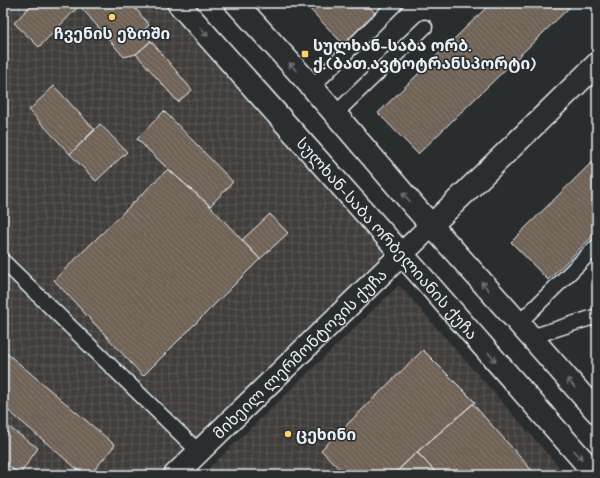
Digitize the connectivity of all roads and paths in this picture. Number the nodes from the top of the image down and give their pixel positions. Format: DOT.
graph roads {
  1 [pos="178,3"];
  2 [pos="236,3"];
  3 [pos="396,3"];
  4 [pos="424,27"];
  5 [pos="597,64"];
  6 [pos="312,87"];
  7 [pos="335,114"];
  8 [pos="432,226"];
  9 [pos="597,246"];
  10 [pos="401,255"];
  11 [pos="3,262"];
  12 [pos="597,316"];
  13 [pos="525,330"];
  14 [pos="597,412"];
  15 [pos="199,452"];
  16 [pos="175,475"];
  17 [pos="596,475"];
  1 -- 10 [label="street, სულხან-საბა ორბელიანის ქუჩა, one-way"];
  6 -- 2 [label="street, one-way"];
  3 -- 6 [label="lane"];
  4 -- 7 [label="lane"];
  5 -- 8 [label="street, მიხეილ ლერმონტოვის ქუჩა"];
  6 -- 7 [label="street"];
  8 -- 7 [label="street, one-way"];
  8 -- 10 [label="street, მიხეილ ლერმონტოვის ქუჩა"];
  13 -- 8 [label="street, one-way"];
  9 -- 13 [label="lane"];
  10 -- 15 [label="street, მიხეილ ლერმონტოვის ქუჩა"];
  10 -- 17 [label="street, სულხან-საბა ორბელიანის ქუჩა, one-way"];
  11 -- 15 [label="lane"];
  12 -- 13 [label="lane"];
  14 -- 13 [label="street, one-way"];
  15 -- 16 [label="street, მიხეილ ლერმონტოვის ქუჩა"];
}
